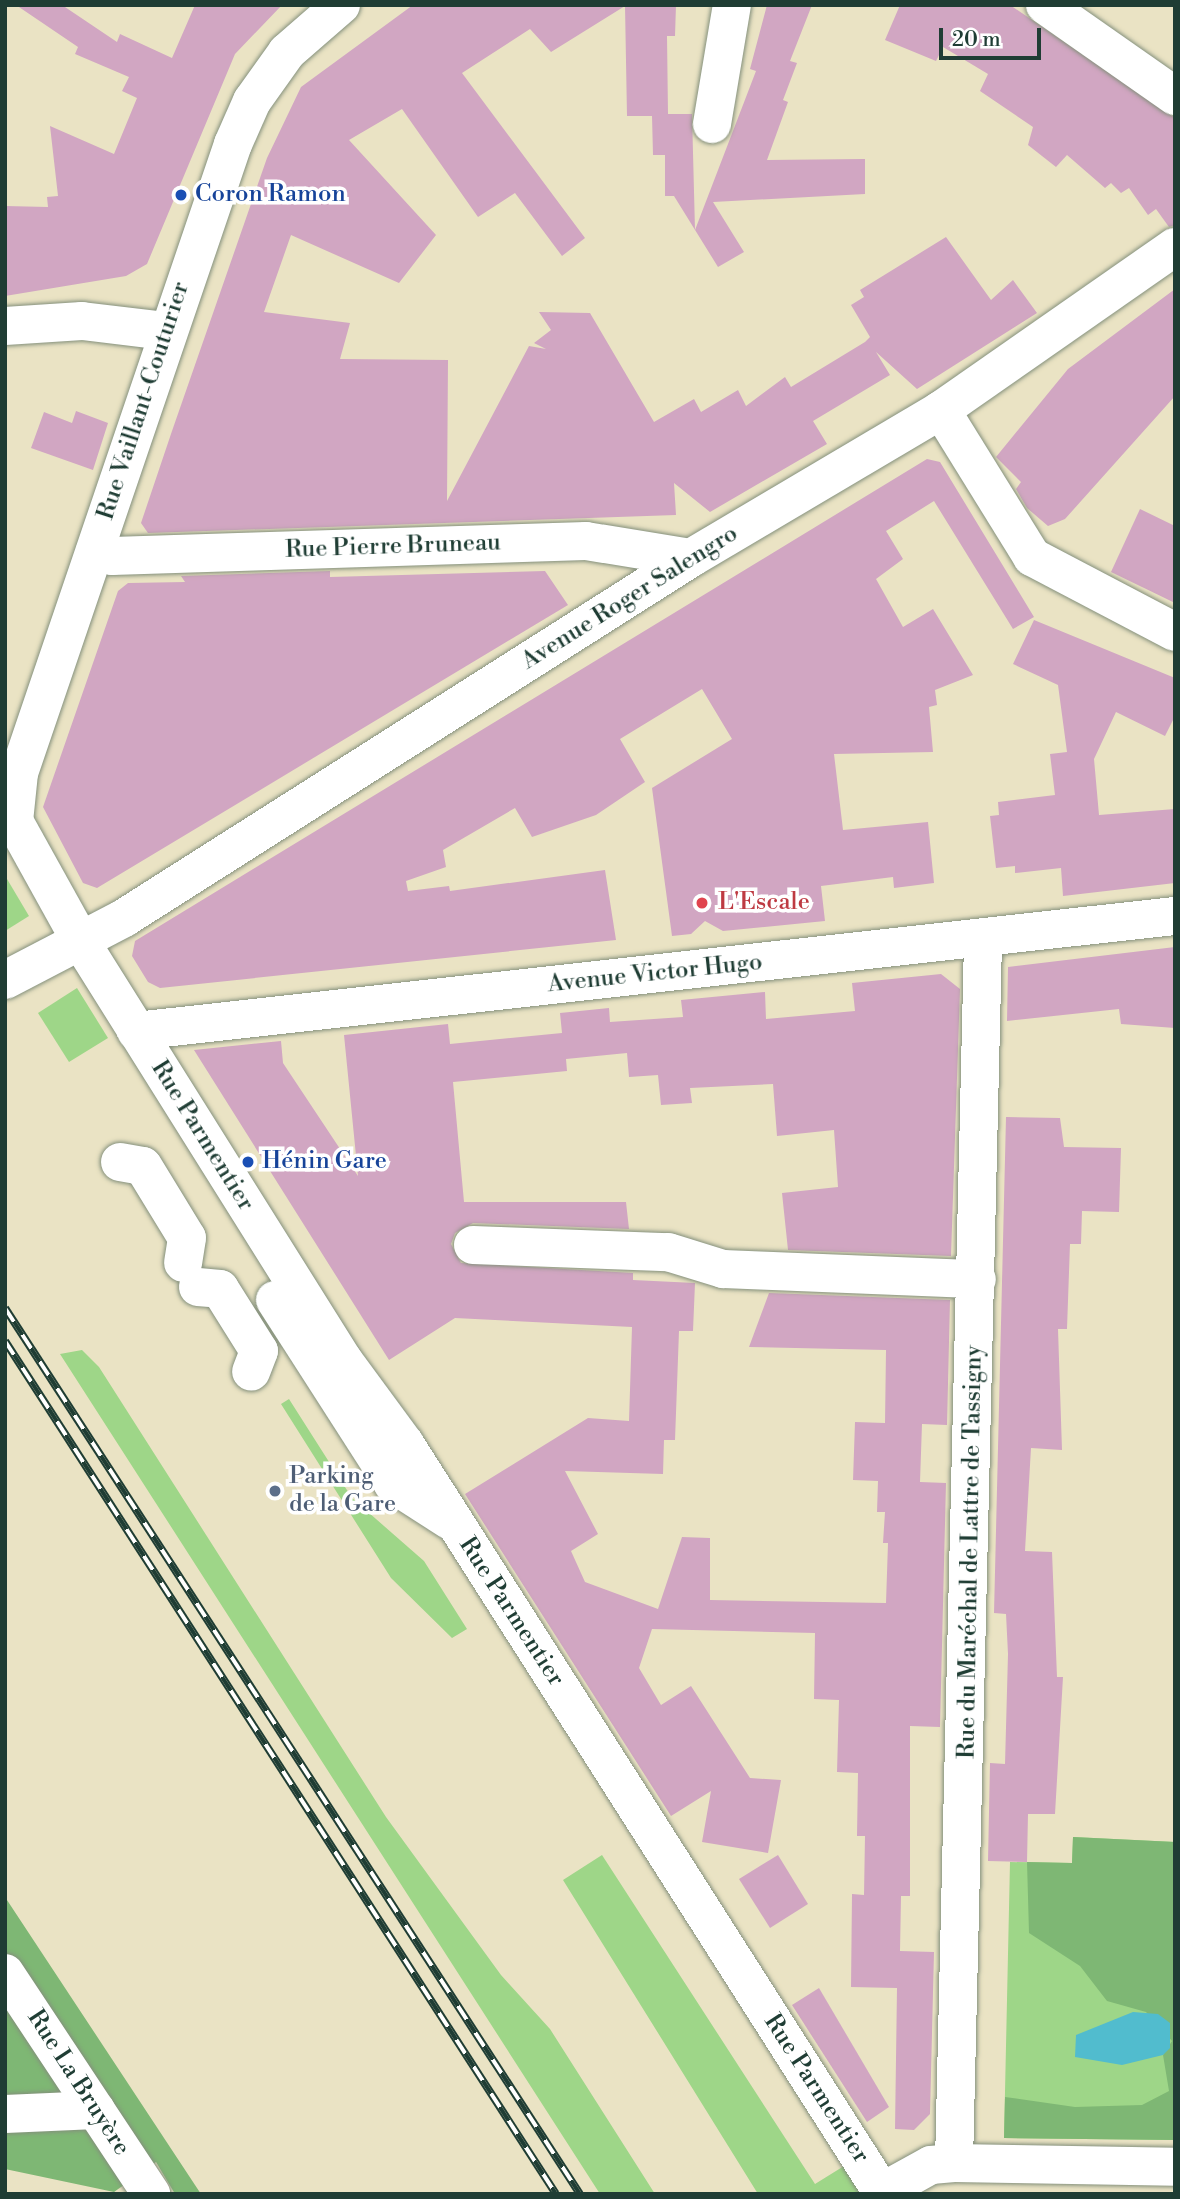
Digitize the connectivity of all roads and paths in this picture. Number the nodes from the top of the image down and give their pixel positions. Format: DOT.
graph roads {
  1 [pos="341,5"];
  2 [pos="732,5"];
  3 [pos="1045,5"];
  4 [pos="1175,96"];
  5 [pos="712,124"];
  6 [pos="1175,247"];
  7 [pos="5,326"];
  8 [pos="166,331"];
  9 [pos="941,410"];
  10 [pos="95,551"];
  11 [pos="691,558"];
  12 [pos="1175,632"];
  13 [pos="17,831"];
  14 [pos="1175,916"];
  15 [pos="983,940"];
  16 [pos="81,942"];
  17 [pos="5,980"];
  18 [pos="136,1031"];
  19 [pos="120,1162"];
  20 [pos="473,1245"];
  21 [pos="977,1279"];
  22 [pos="251,1372"];
  23 [pos="5,1973"];
  24 [pos="96,2110"];
  25 [pos="5,2114"];
  26 [pos="954,2163"];
  27 [pos="1175,2168"];
  28 [pos="883,2193"];
  29 [pos="151,2194"];
  1 -- 8 [label="street, Rue Vaillant-Couturier"];
  2 -- 5 [label="street"];
  3 -- 4 [label="street"];
  6 -- 9 [label="street, Avenue Roger Salengro"];
  7 -- 8 [label="street"];
  8 -- 10 [label="street, Rue Vaillant-Couturier"];
  9 -- 11 [label="street, Avenue Roger Salengro"];
  9 -- 12 [label="street"];
  10 -- 11 [label="street, Rue Pierre Bruneau"];
  10 -- 13 [label="street, Rue Vaillant-Couturier"];
  11 -- 16 [label="street, Avenue Roger Salengro"];
  13 -- 16 [label="street, Rue Parmentier"];
  14 -- 15 [label="street, Avenue Victor Hugo"];
  15 -- 18 [label="street, Avenue Victor Hugo"];
  15 -- 21 [label="street, Rue du Maréchal de Lattre de Tassigny"];
  16 -- 17 [label="street, Avenue Roger Salengro"];
  16 -- 18 [label="street, Rue Parmentier"];
  18 -- 28 [label="street, Rue Parmentier"];
  19 -- 22 [label="street"];
  20 -- 21 [label="street"];
  21 -- 26 [label="street, Rue du Maréchal de Lattre de Tassigny"];
  23 -- 24 [label="street, Rue La Bruyère"];
  24 -- 25 [label="street"];
  24 -- 29 [label="street, Rue La Bruyère"];
  26 -- 27 [label="street"];
  26 -- 28 [label="street"];
}
